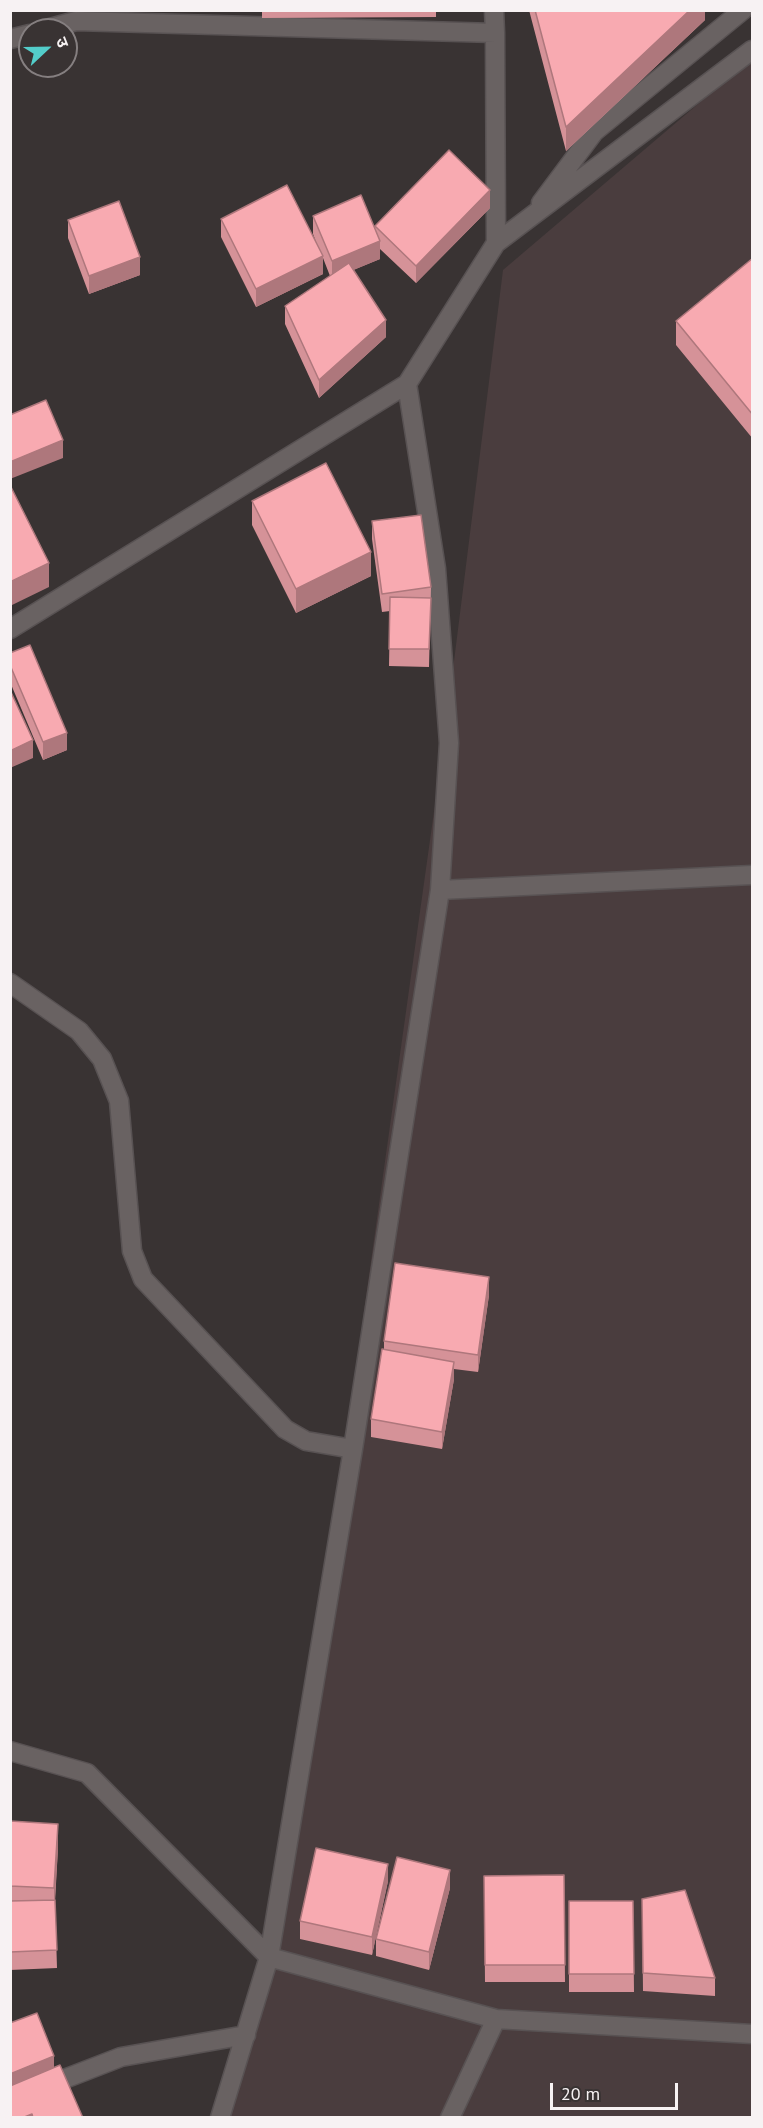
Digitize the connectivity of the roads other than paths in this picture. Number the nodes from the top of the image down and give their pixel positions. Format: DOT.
graph roads {
  1 [pos="494,10"];
  2 [pos="743,10"];
  3 [pos="78,21"];
  4 [pos="495,33"];
  5 [pos="753,50"];
  6 [pos="533,214"];
  7 [pos="496,243"];
  8 [pos="407,384"];
  9 [pos="10,629"];
  10 [pos="753,875"];
  11 [pos="440,890"];
  12 [pos="10,982"];
  13 [pos="353,1449"];
  14 [pos="10,1751"];
  15 [pos="269,1958"];
  16 [pos="496,2019"];
  17 [pos="753,2034"];
  18 [pos="246,2035"];
  19 [pos="10,2100"];
  20 [pos="220,2118"];
  21 [pos="450,2118"];
  1 -- 4 [label="street"];
  2 -- 6 [label="street"];
  3 -- 4 [label="street"];
  4 -- 7 [label="street"];
  5 -- 6 [label="street"];
  6 -- 7 [label="street"];
  7 -- 8 [label="street"];
  8 -- 9 [label="street"];
  8 -- 11 [label="street"];
  10 -- 11 [label="street"];
  11 -- 13 [label="street"];
  12 -- 13 [label="street"];
  13 -- 15 [label="street"];
  14 -- 15 [label="street"];
  15 -- 16 [label="street"];
  15 -- 18 [label="street"];
  16 -- 17 [label="street"];
  16 -- 21 [label="street"];
  18 -- 19 [label="street"];
  18 -- 20 [label="street"];
}
